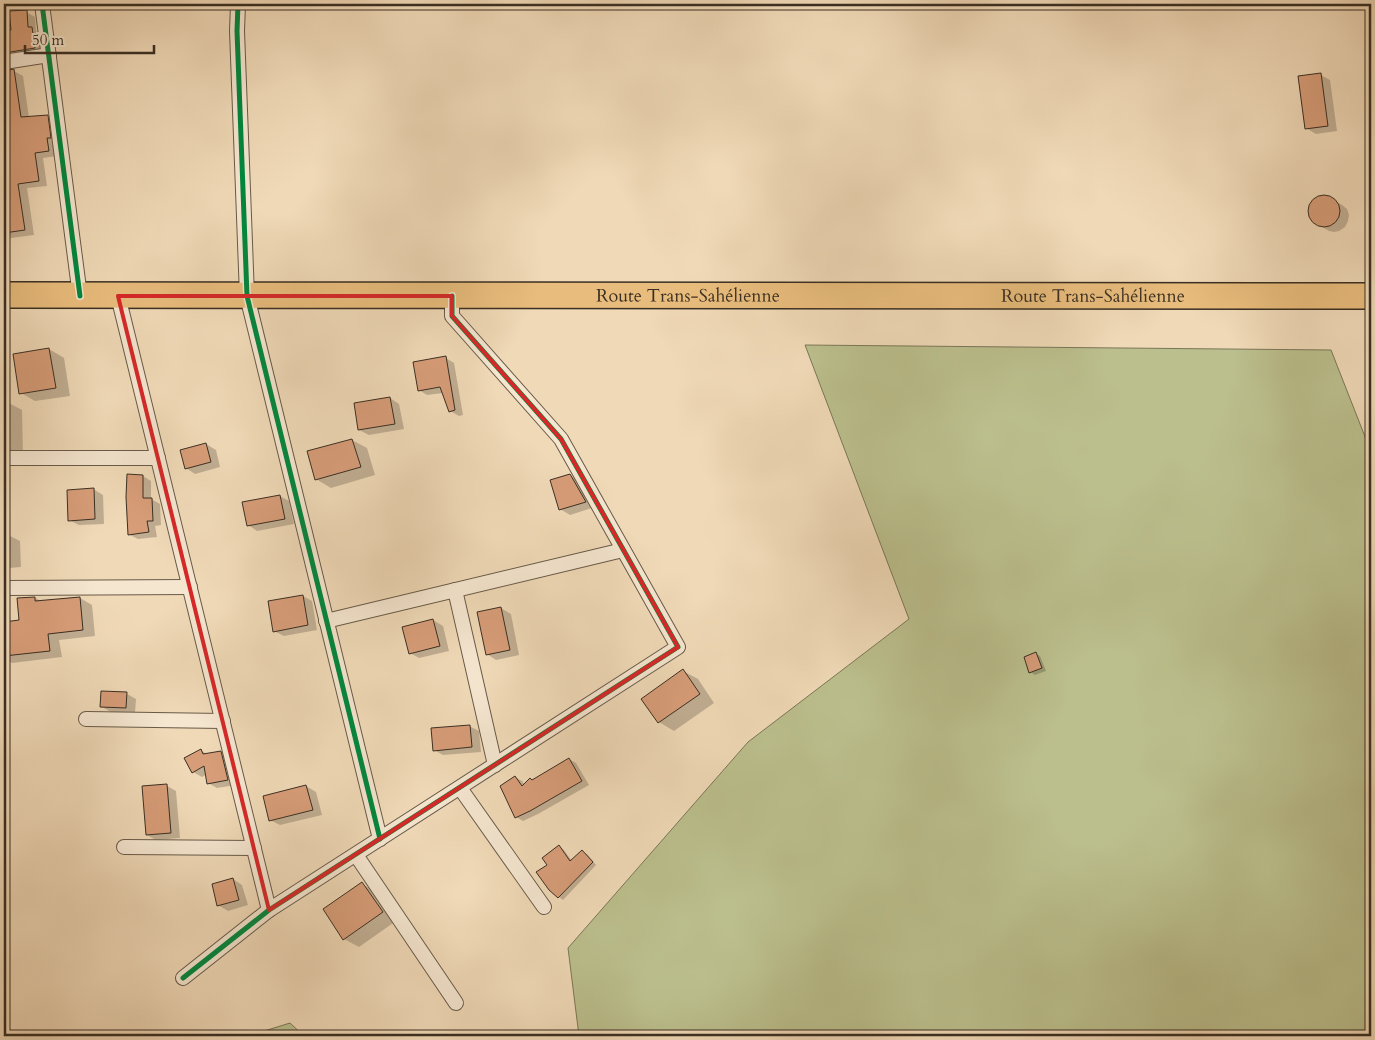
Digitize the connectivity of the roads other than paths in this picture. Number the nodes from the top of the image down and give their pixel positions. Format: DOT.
graph roads {
  1 [pos="42,4"];
  2 [pos="238,4"];
  3 [pos="49,55"];
  4 [pos="4,62"];
  5 [pos="4,295"];
  6 [pos="80,296"];
  7 [pos="118,296"];
  8 [pos="247,296"];
  9 [pos="452,296"];
  10 [pos="1371,296"];
  11 [pos="4,458"];
  12 [pos="158,458"];
  13 [pos="623,550"];
  14 [pos="190,587"];
  15 [pos="4,588"];
  16 [pos="455,590"];
  17 [pos="326,621"];
  18 [pos="86,720"];
  19 [pos="223,721"];
  20 [pos="495,765"];
  21 [pos="460,788"];
  22 [pos="380,839"];
  23 [pos="124,848"];
  24 [pos="254,848"];
  25 [pos="356,855"];
  26 [pos="544,907"];
  27 [pos="269,910"];
  28 [pos="183,978"];
  29 [pos="456,1003"];
  1 -- 3 [label="street"];
  2 -- 8 [label="street"];
  3 -- 4 [label="street"];
  3 -- 6 [label="street"];
  5 -- 6 [label="highway, Route Trans-Sahélienne"];
  6 -- 7 [label="highway, Route Trans-Sahélienne"];
  7 -- 8 [label="highway, Route Trans-Sahélienne"];
  7 -- 12 [label="street"];
  8 -- 9 [label="highway, Route Trans-Sahélienne"];
  8 -- 17 [label="street"];
  9 -- 10 [label="highway, Route Trans-Sahélienne"];
  9 -- 13 [label="street"];
  11 -- 12 [label="street"];
  12 -- 14 [label="street"];
  13 -- 16 [label="street"];
  13 -- 20 [label="street"];
  14 -- 15 [label="street"];
  14 -- 19 [label="street"];
  16 -- 17 [label="street"];
  16 -- 20 [label="street"];
  17 -- 22 [label="street"];
  18 -- 19 [label="street"];
  19 -- 24 [label="street"];
  20 -- 21 [label="street"];
  21 -- 22 [label="street"];
  21 -- 26 [label="street"];
  22 -- 25 [label="street"];
  23 -- 24 [label="street"];
  24 -- 27 [label="street"];
  25 -- 27 [label="street"];
  25 -- 29 [label="street"];
  27 -- 28 [label="street"];
}
